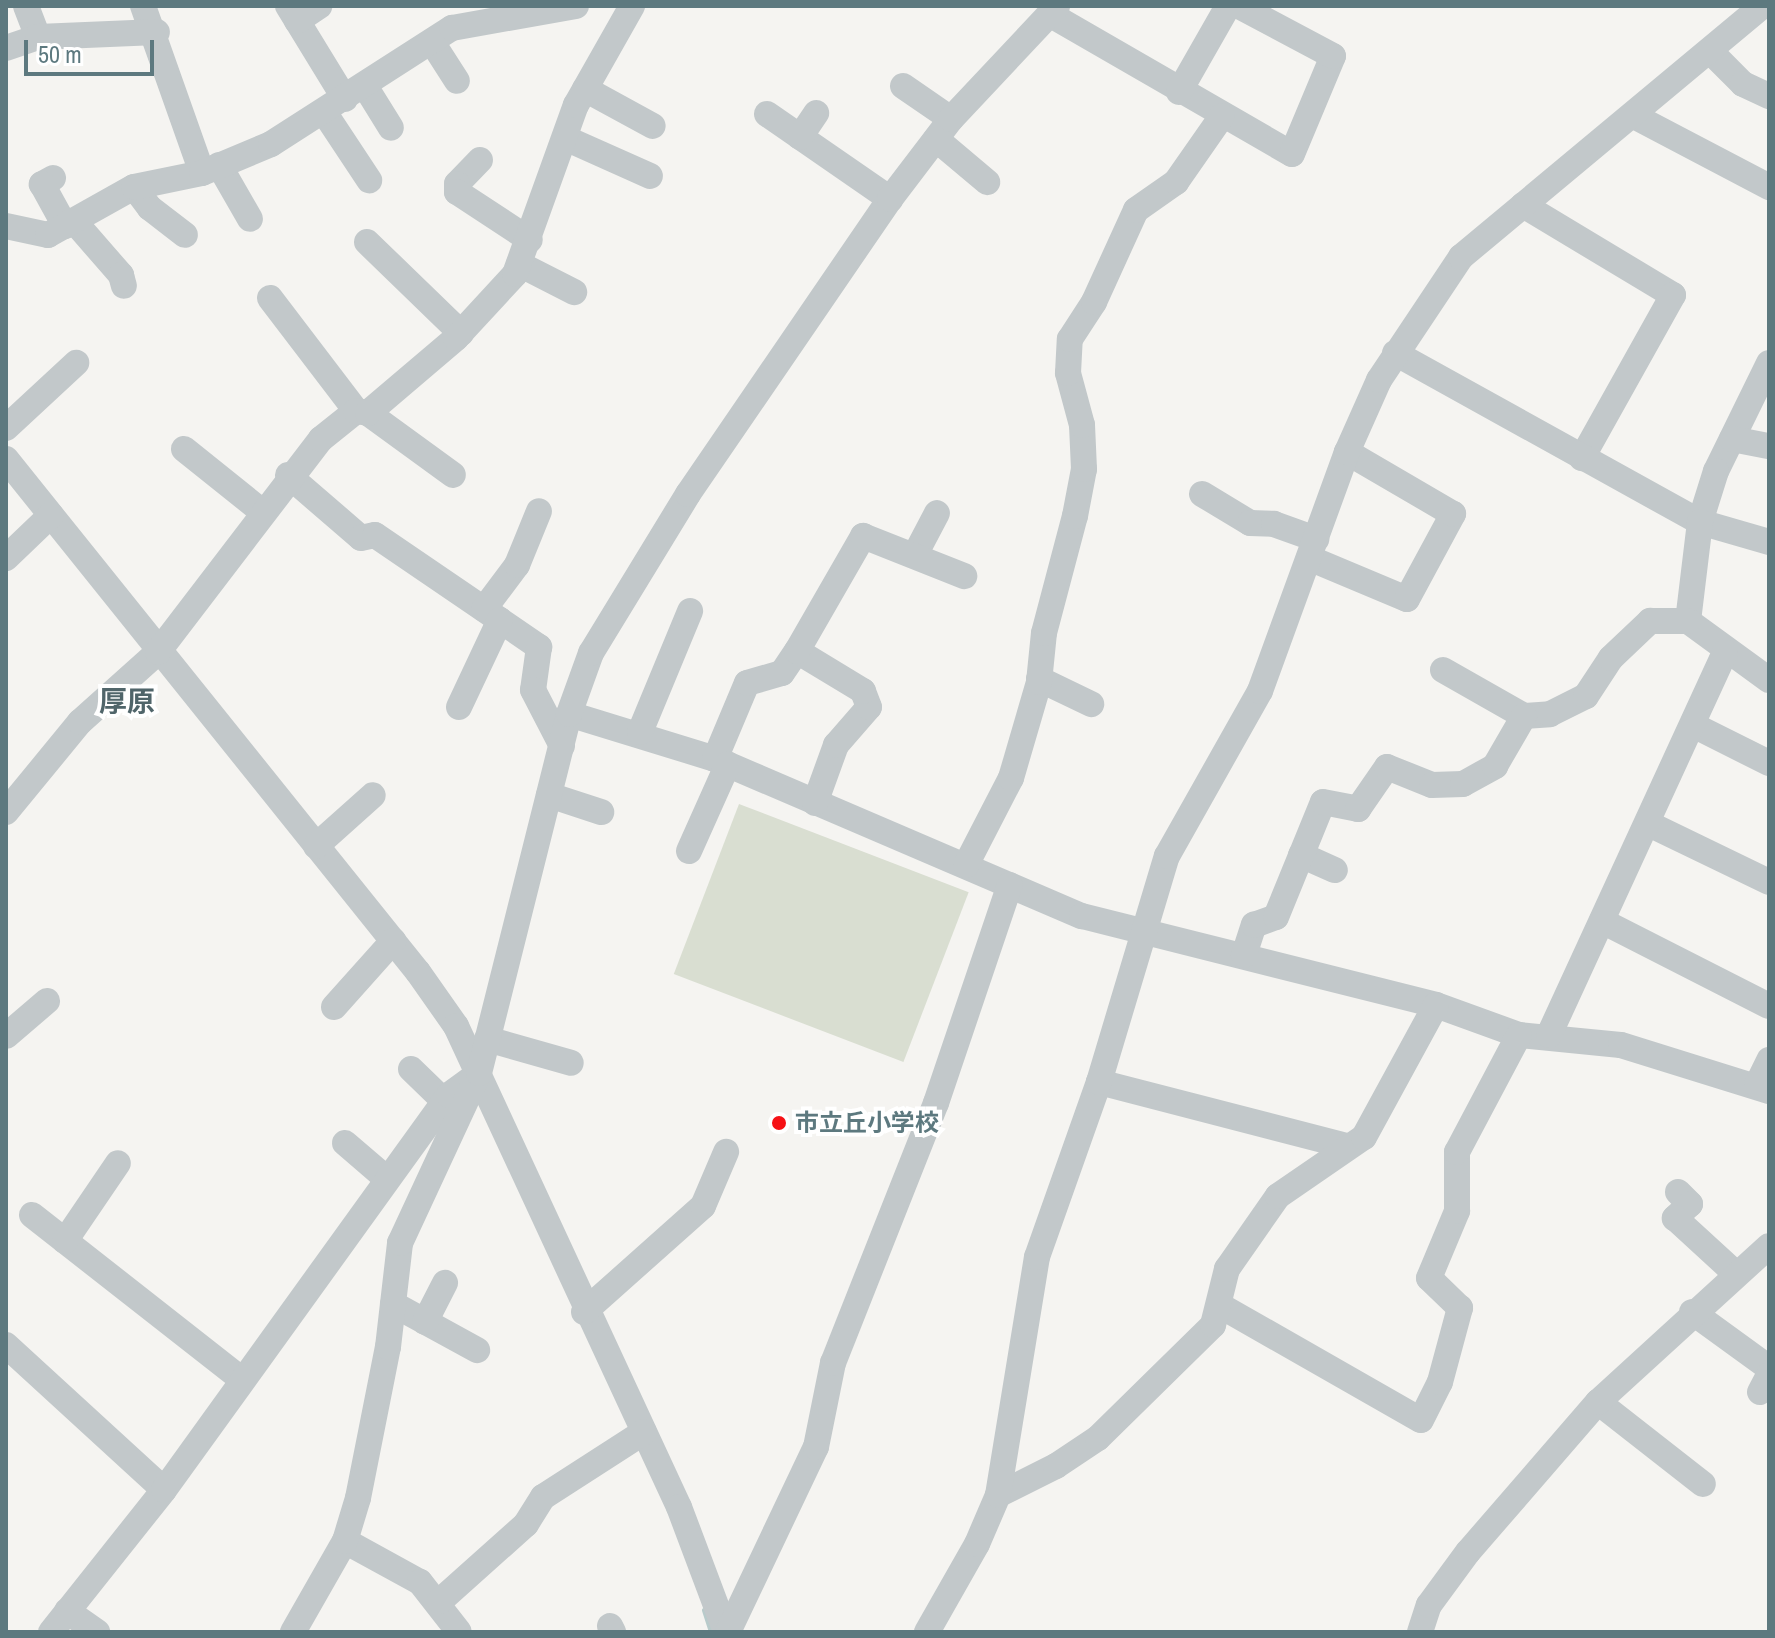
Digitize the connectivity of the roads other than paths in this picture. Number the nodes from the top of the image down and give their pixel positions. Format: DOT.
graph roads {
  1 [pos="26,6"];
  2 [pos="143,6"];
  3 [pos="319,6"];
  4 [pos="576,6"];
  5 [pos="632,6"];
  6 [pos="1228,6"];
  7 [pos="1239,6"];
  8 [pos="1762,6"];
  9 [pos="540,9"];
  10 [pos="1054,10"];
  11 [pos="293,13"];
  12 [pos="448,26"];
  13 [pos="157,32"];
  14 [pos="38,37"];
  15 [pos="6,48"];
  16 [pos="1711,52"];
  17 [pos="457,81"];
  18 [pos="903,86"];
  19 [pos="585,89"];
  20 [pos="1179,92"];
  21 [pos="1769,96"];
  22 [pos="341,101"];
  23 [pos="816,113"];
  24 [pos="767,114"];
  25 [pos="1222,116"];
  26 [pos="1634,116"];
  27 [pos="653,126"];
  28 [pos="391,128"];
  29 [pos="943,129"];
  30 [pos="800,137"];
  31 [pos="565,138"];
  32 [pos="359,150"];
  33 [pos="480,160"];
  34 [pos="211,169"];
  35 [pos="650,176"];
  36 [pos="53,178"];
  37 [pos="369,180"];
  38 [pos="987,182"];
  39 [pos="134,187"];
  40 [pos="1769,187"];
  41 [pos="890,199"];
  42 [pos="1523,205"];
  43 [pos="250,219"];
  44 [pos="70,223"];
  45 [pos="6,226"];
  46 [pos="185,235"];
  47 [pos="367,242"];
  48 [pos="524,252"];
  49 [pos="124,286"];
  50 [pos="574,292"];
  51 [pos="270,298"];
  52 [pos="461,333"];
  53 [pos="1395,353"];
  54 [pos="76,363"];
  55 [pos="1769,363"];
  56 [pos="362,412"];
  57 [pos="6,428"];
  58 [pos="1732,439"];
  59 [pos="1769,446"];
  60 [pos="184,449"];
  61 [pos="1347,452"];
  62 [pos="1582,458"];
  63 [pos="6,459"];
  64 [pos="288,475"];
  65 [pos="453,475"];
  66 [pos="1202,494"];
  67 [pos="539,511"];
  68 [pos="264,513"];
  69 [pos="937,513"];
  70 [pos="51,515"];
  71 [pos="1700,522"];
  72 [pos="1769,542"];
  73 [pos="1312,549"];
  74 [pos="916,553"];
  75 [pos="6,558"];
  76 [pos="964,576"];
  77 [pos="690,611"];
  78 [pos="492,615"];
  79 [pos="1688,621"];
  80 [pos="797,651"];
  81 [pos="158,652"];
  82 [pos="1725,653"];
  83 [pos="1443,670"];
  84 [pos="1039,679"];
  85 [pos="1769,680"];
  86 [pos="1091,704"];
  87 [pos="459,707"];
  88 [pos="569,714"];
  89 [pos="1524,716"];
  90 [pos="1695,726"];
  91 [pos="640,732"];
  92 [pos="562,746"];
  93 [pos="721,762"];
  94 [pos="1769,763"];
  95 [pos="373,795"];
  96 [pos="549,795"];
  97 [pos="815,803"];
  98 [pos="6,812"];
  99 [pos="601,812"];
  100 [pos="1649,824"];
  101 [pos="316,846"];
  102 [pos="689,851"];
  103 [pos="1301,855"];
  104 [pos="966,865"];
  105 [pos="1335,870"];
  106 [pos="1769,882"];
  107 [pos="1010,885"];
  108 [pos="1602,921"];
  109 [pos="1144,929"];
  110 [pos="393,941"];
  111 [pos="1244,955"];
  112 [pos="47,1001"];
  113 [pos="1436,1005"];
  114 [pos="1769,1006"];
  115 [pos="334,1007"];
  116 [pos="1519,1035"];
  117 [pos="1549,1035"];
  118 [pos="6,1036"];
  119 [pos="487,1039"];
  120 [pos="1769,1060"];
  121 [pos="571,1063"];
  122 [pos="411,1069"];
  123 [pos="479,1073"];
  124 [pos="1099,1082"];
  125 [pos="1763,1088"];
  126 [pos="444,1101"];
  127 [pos="345,1143"];
  128 [pos="1347,1146"];
  129 [pos="726,1152"];
  130 [pos="118,1163"];
  131 [pos="387,1179"];
  132 [pos="1678,1192"];
  133 [pos="32,1215"];
  134 [pos="65,1241"];
  135 [pos="1756,1264"];
  136 [pos="445,1283"];
  137 [pos="393,1304"];
  138 [pos="1219,1305"];
  139 [pos="584,1312"];
  140 [pos="1692,1312"];
  141 [pos="425,1322"];
  142 [pos="6,1345"];
  143 [pos="477,1350"];
  144 [pos="1766,1378"];
  145 [pos="241,1379"];
  146 [pos="1598,1402"];
  147 [pos="634,1438"];
  148 [pos="1703,1484"];
  149 [pos="164,1490"];
  150 [pos="998,1495"];
  151 [pos="345,1541"];
  152 [pos="440,1601"];
  153 [pos="67,1611"];
  154 [pos="300,1630"];
  155 [pos="51,1632"];
  156 [pos="97,1632"];
  157 [pos="459,1632"];
  158 [pos="727,1632"];
  159 [pos="927,1632"];
  160 [pos="1420,1632"];
  1 -- 14 [label="street"];
  2 -- 13 [label="street"];
  3 -- 11 [label="street"];
  4 -- 9 [label="street"];
  5 -- 19 [label="street"];
  6 -- 20 [label="street"];
  7 -- 25 [label="street"];
  8 -- 16 [label="street"];
  9 -- 12 [label="street"];
  10 -- 20 [label="street"];
  10 -- 29 [label="street"];
  11 -- 22 [label="street"];
  12 -- 17 [label="street"];
  12 -- 22 [label="street"];
  13 -- 14 [label="street"];
  13 -- 34 [label="street"];
  14 -- 15 [label="street"];
  16 -- 21 [label="street"];
  16 -- 26 [label="street"];
  18 -- 29 [label="street"];
  19 -- 27 [label="street"];
  19 -- 31 [label="street"];
  20 -- 25 [label="street"];
  22 -- 28 [label="street"];
  22 -- 32 [label="street"];
  22 -- 34 [label="street"];
  22 -- 37 [label="street"];
  23 -- 30 [label="street"];
  24 -- 30 [label="street"];
  25 -- 84 [label="street"];
  26 -- 40 [label="street"];
  26 -- 42 [label="street"];
  29 -- 38 [label="street"];
  29 -- 41 [label="street"];
  30 -- 41 [label="street"];
  31 -- 35 [label="street"];
  31 -- 48 [label="street"];
  33 -- 48 [label="street"];
  34 -- 39 [label="street"];
  34 -- 43 [label="street"];
  36 -- 44 [label="street"];
  39 -- 44 [label="street"];
  39 -- 46 [label="street"];
  41 -- 88 [label="street"];
  42 -- 53 [label="street"];
  42 -- 62 [label="street"];
  44 -- 45 [label="street"];
  44 -- 49 [label="street"];
  47 -- 52 [label="street"];
  48 -- 50 [label="street"];
  48 -- 52 [label="street"];
  51 -- 56 [label="street"];
  52 -- 56 [label="street"];
  53 -- 61 [label="street"];
  53 -- 62 [label="street"];
  54 -- 57 [label="street"];
  55 -- 58 [label="street"];
  56 -- 64 [label="street"];
  56 -- 65 [label="street"];
  58 -- 59 [label="street"];
  58 -- 71 [label="street"];
  60 -- 68 [label="street"];
  61 -- 73 [label="street"];
  61 -- 73 [label="street"];
  62 -- 71 [label="street"];
  63 -- 70 [label="street"];
  64 -- 68 [label="street"];
  64 -- 78 [label="street"];
  66 -- 73 [label="street"];
  67 -- 78 [label="street"];
  68 -- 81 [label="street"];
  69 -- 74 [label="street"];
  70 -- 75 [label="street"];
  70 -- 81 [label="street"];
  71 -- 72 [label="street"];
  71 -- 79 [label="street"];
  73 -- 109 [label="street"];
  74 -- 76 [label="street"];
  74 -- 80 [label="street"];
  77 -- 91 [label="street"];
  78 -- 87 [label="street"];
  78 -- 92 [label="street"];
  79 -- 82 [label="street"];
  79 -- 89 [label="street"];
  80 -- 93 [label="street"];
  80 -- 97 [label="street"];
  81 -- 98 [label="street"];
  81 -- 101 [label="street"];
  82 -- 85 [label="street"];
  82 -- 90 [label="street"];
  83 -- 89 [label="street"];
  84 -- 86 [label="street"];
  84 -- 104 [label="street"];
  88 -- 91 [label="street"];
  88 -- 92 [label="street"];
  89 -- 103 [label="street"];
  90 -- 94 [label="street"];
  90 -- 100 [label="street"];
  91 -- 93 [label="street"];
  92 -- 96 [label="street"];
  93 -- 97 [label="street"];
  93 -- 102 [label="street"];
  95 -- 101 [label="street"];
  96 -- 99 [label="street"];
  96 -- 119 [label="street"];
  97 -- 104 [label="street"];
  100 -- 106 [label="street"];
  100 -- 108 [label="street"];
  101 -- 110 [label="street"];
  103 -- 105 [label="street"];
  103 -- 111 [label="street"];
  104 -- 107 [label="street"];
  107 -- 109 [label="street"];
  107 -- 158 [label="street"];
  108 -- 114 [label="street"];
  108 -- 117 [label="street"];
  109 -- 111 [label="street"];
  109 -- 124 [label="street"];
  110 -- 115 [label="street"];
  110 -- 123 [label="street"];
  111 -- 113 [label="street"];
  112 -- 118 [label="street"];
  113 -- 116 [label="street"];
  113 -- 128 [label="street"];
  116 -- 117 [label="street"];
  116 -- 138 [label="street"];
  117 -- 125 [label="street"];
  119 -- 121 [label="street"];
  119 -- 123 [label="street"];
  120 -- 125 [label="street"];
  122 -- 126 [label="street"];
  123 -- 126 [label="street"];
  123 -- 137 [label="street"];
  123 -- 139 [label="street"];
  124 -- 128 [label="street"];
  124 -- 150 [label="street"];
  126 -- 131 [label="street"];
  127 -- 131 [label="street"];
  128 -- 138 [label="street"];
  129 -- 139 [label="street"];
  130 -- 134 [label="street"];
  131 -- 145 [label="street"];
  132 -- 135 [label="street"];
  133 -- 134 [label="street"];
  134 -- 145 [label="street"];
  135 -- 140 [label="street"];
  136 -- 141 [label="street"];
  137 -- 141 [label="street"];
  137 -- 151 [label="street"];
  138 -- 150 [label="street"];
  139 -- 147 [label="street"];
  140 -- 144 [label="street"];
  140 -- 146 [label="street"];
  141 -- 143 [label="street"];
  142 -- 149 [label="street"];
  145 -- 149 [label="street"];
  146 -- 148 [label="street"];
  146 -- 160 [label="street"];
  147 -- 152 [label="street"];
  147 -- 158 [label="street"];
  149 -- 153 [label="street"];
  150 -- 159 [label="street"];
  151 -- 152 [label="street"];
  151 -- 154 [label="street"];
  152 -- 157 [label="street"];
  153 -- 155 [label="street"];
  153 -- 156 [label="street"];
}
